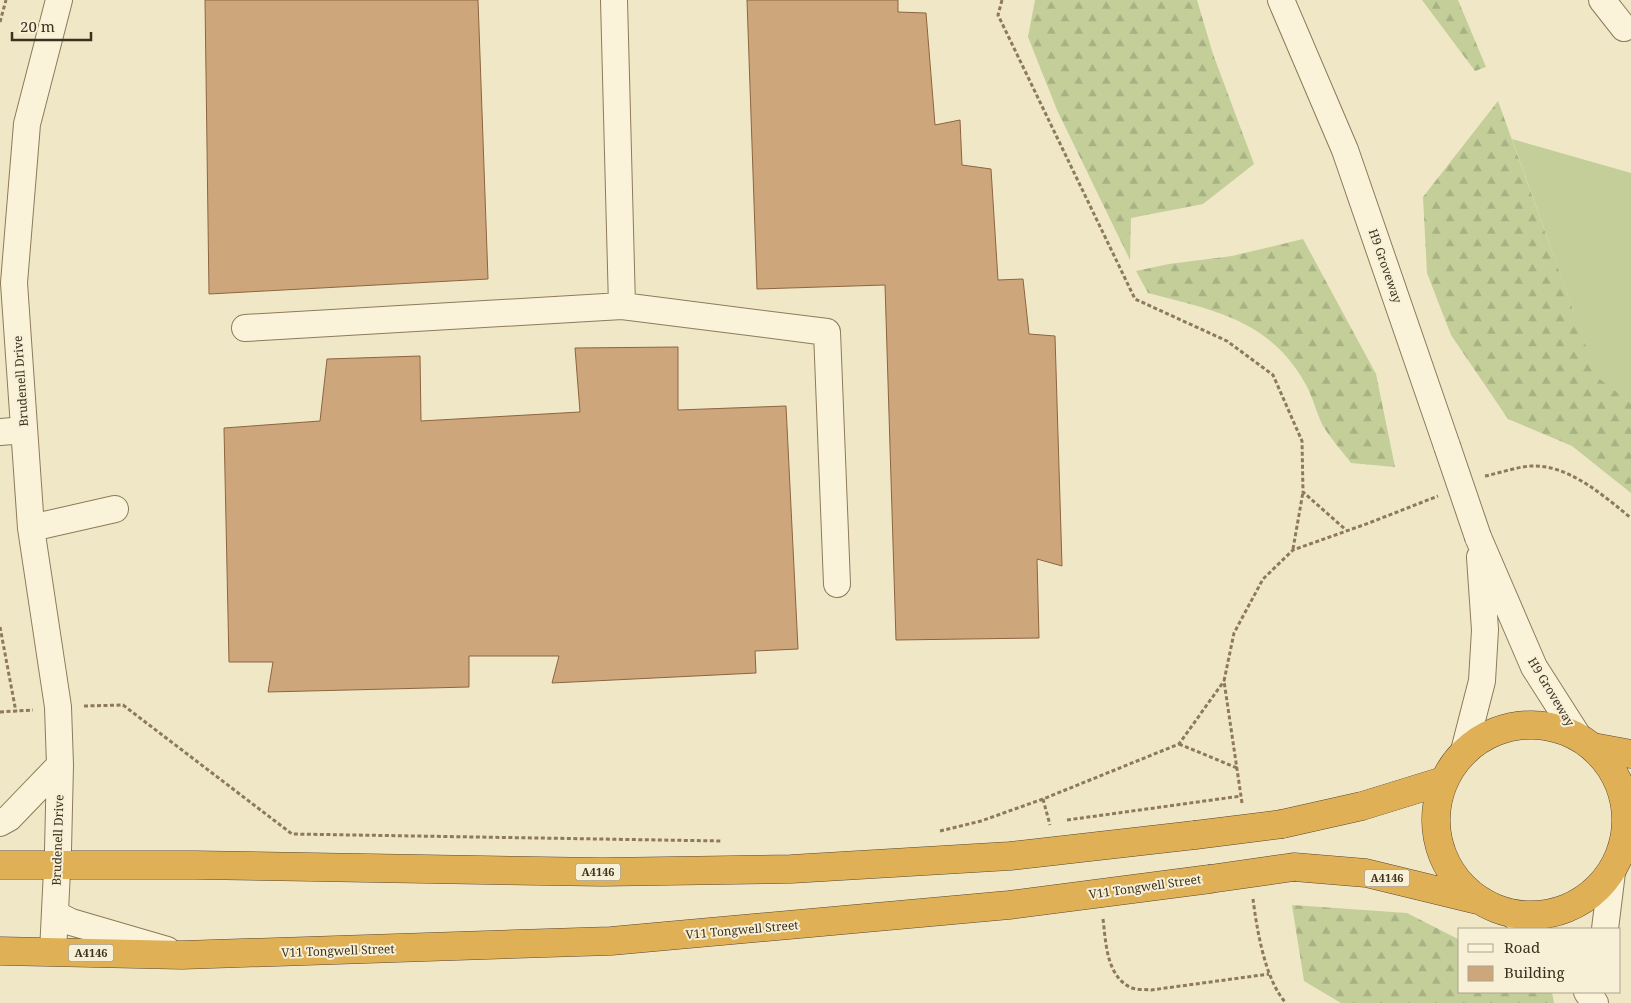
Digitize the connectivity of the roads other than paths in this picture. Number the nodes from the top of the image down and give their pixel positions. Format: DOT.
graph roads {
  1 [pos="59,0"];
  2 [pos="614,0"];
  3 [pos="1281,0"];
  4 [pos="1602,0"];
  5 [pos="1624,28"];
  6 [pos="7,282"];
  7 [pos="622,306"];
  8 [pos="245,328"];
  9 [pos="12,431"];
  10 [pos="114,509"];
  11 [pos="30,528"];
  12 [pos="1478,537"];
  13 [pos="837,584"];
  14 [pos="1585,741"];
  15 [pos="1464,751"];
  16 [pos="1631,754"];
  17 [pos="60,765"];
  18 [pos="1443,781"];
  19 [pos="0,823"];
  20 [pos="1620,862"];
  21 [pos="0,865"];
  22 [pos="58,866"];
  23 [pos="1478,900"];
  24 [pos="55,914"];
  25 [pos="1522,922"];
  26 [pos="1605,928"];
  27 [pos="2,952"];
  28 [pos="53,952"];
  29 [pos="182,955"];
  30 [pos="1588,993"];
  31 [pos="1596,1003"];
  1 -- 6 [label="street, Brudenell Drive"];
  2 -- 7 [label="street"];
  3 -- 12 [label="street, H9 Groveway, bridge"];
  4 -- 5 [label="street"];
  6 -- 9 [label="street, Brudenell Drive"];
  7 -- 8 [label="street"];
  7 -- 13 [label="street"];
  9 -- 11 [label="street, Brudenell Drive"];
  10 -- 11 [label="street"];
  11 -- 17 [label="street, Brudenell Drive"];
  12 -- 14 [label="street, H9 Groveway"];
  12 -- 15 [label="street, H9 Groveway"];
  14 -- 15 [label="highway, A4146"];
  14 -- 16 [label="highway, A4146"];
  14 -- 20 [label="highway"];
  15 -- 18 [label="highway, A4146"];
  17 -- 19 [label="street, Brudenell Drive"];
  17 -- 22 [label="street, Brudenell Drive"];
  18 -- 22 [label="highway, A4146, bridge"];
  18 -- 23 [label="highway, A4146"];
  20 -- 25 [label="highway, A4146"];
  20 -- 26 [label="street"];
  21 -- 22 [label="highway, A4146"];
  22 -- 24 [label="street, Brudenell Drive"];
  23 -- 25 [label="highway, A4146"];
  23 -- 29 [label="highway, V11 Tongwell Street / A4146, bridge"];
  24 -- 28 [label="street, Brudenell Drive"];
  24 -- 29 [label="street"];
  27 -- 28 [label="highway, V11 Tongwell Street / A4146"];
  28 -- 29 [label="highway, V11 Tongwell Street / A4146"];
  30 -- 31 [label="street"];
}
